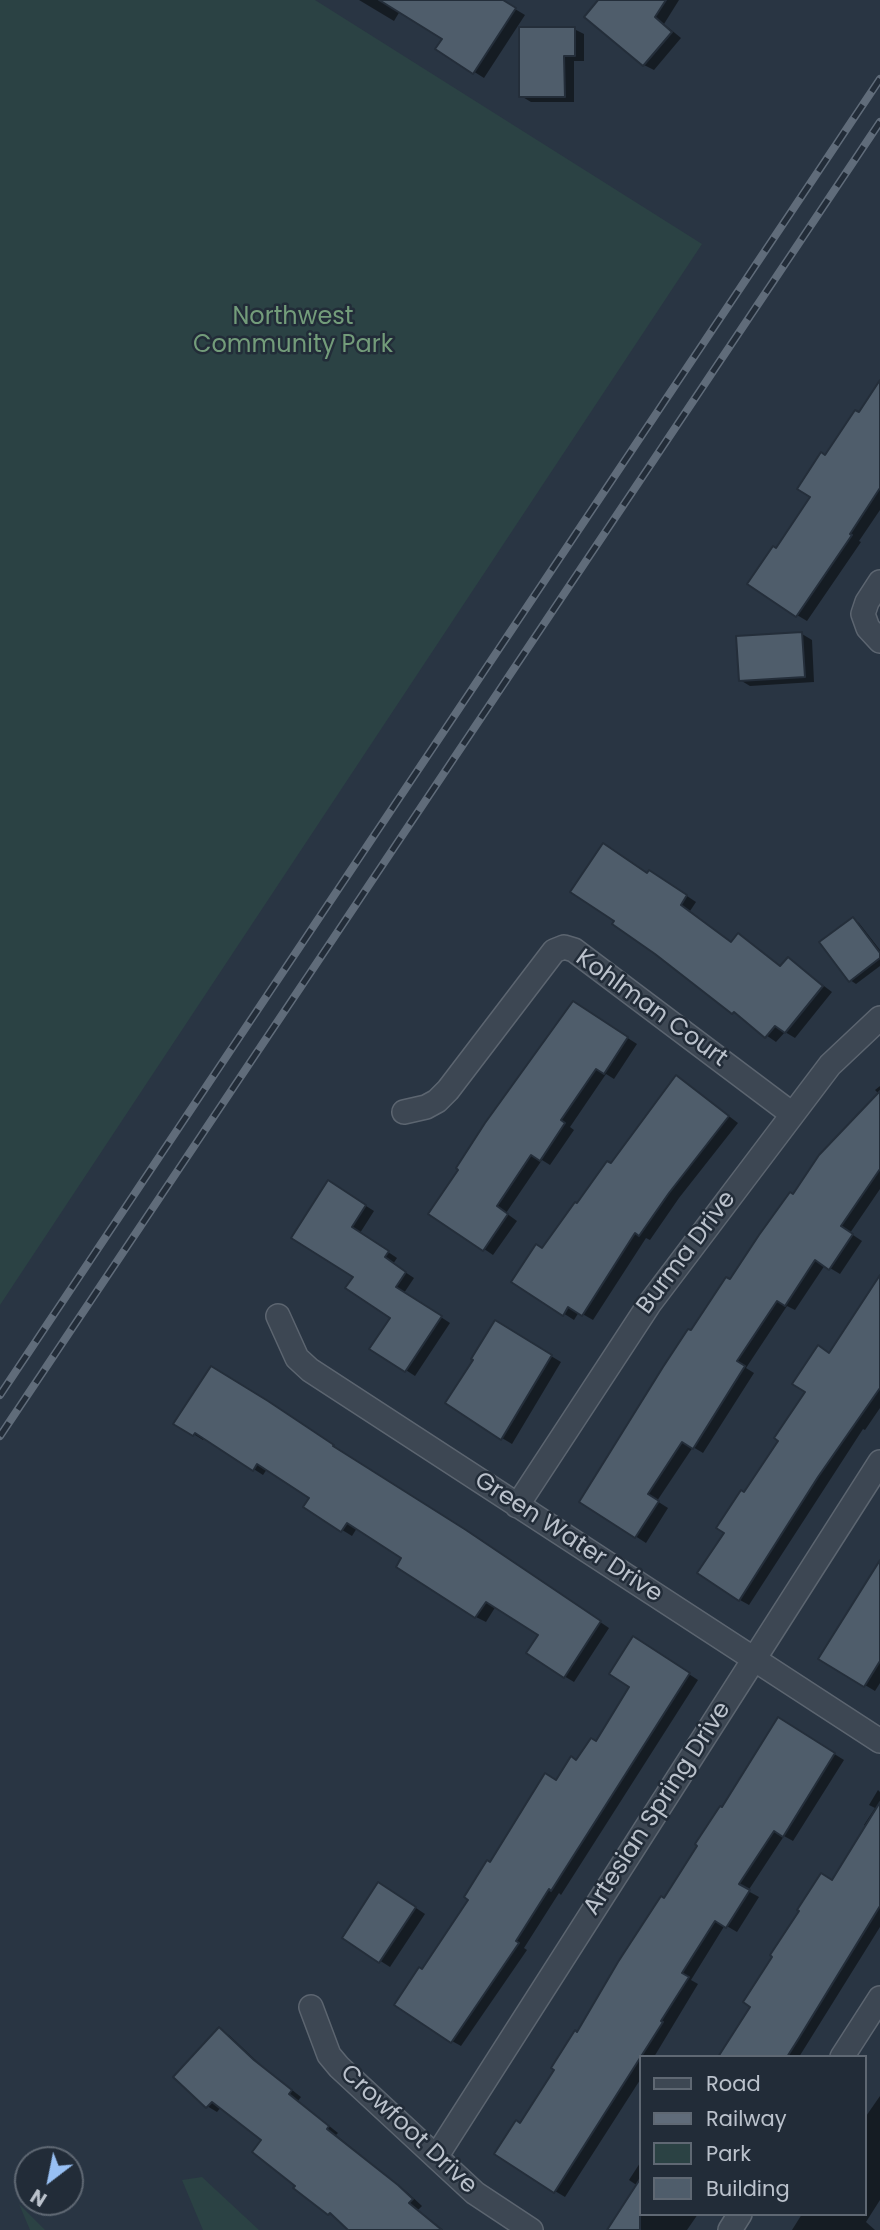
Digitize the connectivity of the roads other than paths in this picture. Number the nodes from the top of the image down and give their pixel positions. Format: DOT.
graph roads {
  1 [pos="880,582"];
  2 [pos="880,641"];
  3 [pos="880,1018"];
  4 [pos="404,1112"];
  5 [pos="792,1114"];
  6 [pos="278,1316"];
  7 [pos="880,1462"];
  8 [pos="517,1506"];
  9 [pos="755,1657"];
  10 [pos="880,1741"];
  11 [pos="880,1998"];
  12 [pos="311,2007"];
  13 [pos="843,2055"];
  14 [pos="436,2157"];
  15 [pos="531,2230"];
  1 -- 2 [label="street"];
  3 -- 5 [label="street, Burma Drive"];
  4 -- 5 [label="street, Kohlman Court"];
  5 -- 8 [label="street, Burma Drive"];
  6 -- 8 [label="street, Green Water Drive"];
  7 -- 9 [label="street, Artesian Spring Drive"];
  8 -- 9 [label="street, Green Water Drive"];
  9 -- 10 [label="street, Green Water Drive"];
  9 -- 14 [label="street, Artesian Spring Drive"];
  11 -- 13 [label="street"];
  12 -- 14 [label="street, Crowfoot Drive"];
  14 -- 15 [label="street, Crowfoot Drive"];
}
